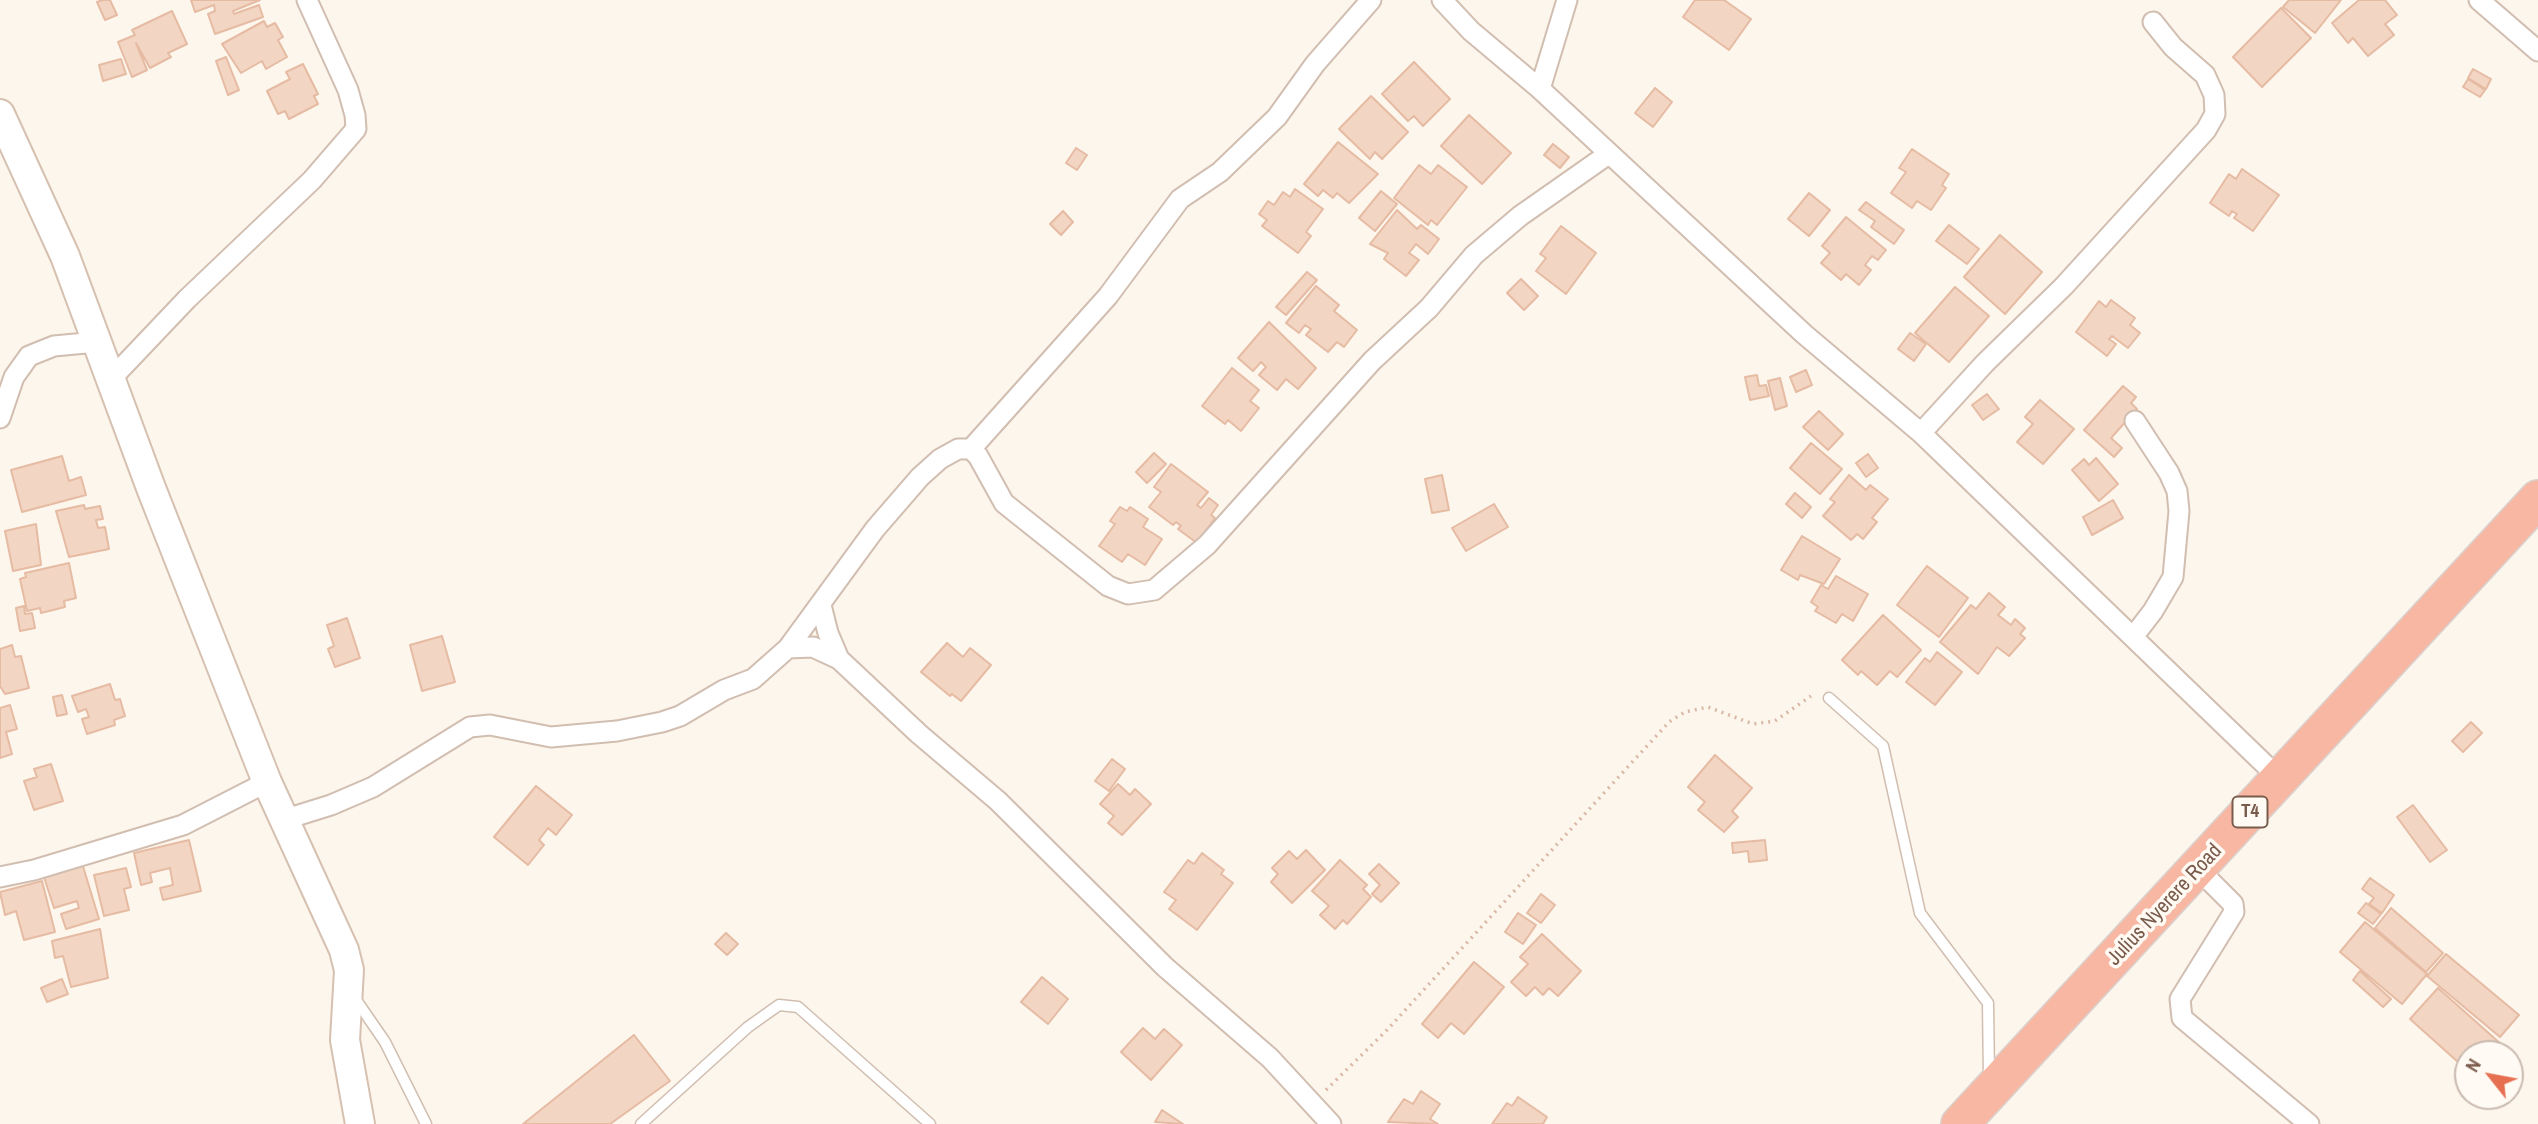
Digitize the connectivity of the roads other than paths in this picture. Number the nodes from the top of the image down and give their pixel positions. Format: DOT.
graph roads {
  1 [pos="307,0"];
  2 [pos="1371,0"];
  3 [pos="1442,0"];
  4 [pos="1567,0"];
  5 [pos="2479,0"];
  6 [pos="2153,22"];
  7 [pos="2538,51"];
  8 [pos="1540,89"];
  9 [pos="0,114"];
  10 [pos="1608,155"];
  11 [pos="97,342"];
  12 [pos="112,378"];
  13 [pos="0,418"];
  14 [pos="2135,421"];
  15 [pos="1921,433"];
  16 [pos="971,449"];
  17 [pos="2538,499"];
  18 [pos="821,605"];
  19 [pos="2133,637"];
  20 [pos="788,648"];
  21 [pos="839,659"];
  22 [pos="1829,698"];
  23 [pos="2280,779"];
  24 [pos="267,782"];
  25 [pos="286,819"];
  26 [pos="2198,869"];
  27 [pos="0,877"];
  28 [pos="349,988"];
  29 [pos="1989,1093"];
  30 [pos="360,1124"];
  31 [pos="426,1124"];
  32 [pos="641,1124"];
  33 [pos="930,1124"];
  34 [pos="1331,1124"];
  35 [pos="1960,1124"];
  36 [pos="2309,1124"];
  1 -- 12 [label="street"];
  2 -- 16 [label="street"];
  3 -- 8 [label="street"];
  4 -- 8 [label="street"];
  5 -- 7 [label="street"];
  6 -- 15 [label="street"];
  8 -- 10 [label="street"];
  9 -- 11 [label="main road"];
  10 -- 15 [label="street"];
  10 -- 16 [label="street"];
  11 -- 12 [label="main road"];
  11 -- 13 [label="street"];
  12 -- 24 [label="main road"];
  14 -- 19 [label="street"];
  15 -- 19 [label="street"];
  16 -- 18 [label="street"];
  17 -- 23 [label="highway, Julius Nyerere Road / T4"];
  18 -- 20 [label="street"];
  18 -- 21 [label="street"];
  19 -- 23 [label="street"];
  20 -- 21 [label="street"];
  20 -- 25 [label="street"];
  21 -- 34 [label="street"];
  22 -- 29 [label="lane"];
  23 -- 26 [label="highway, Julius Nyerere Road / T4"];
  24 -- 25 [label="main road"];
  24 -- 27 [label="street"];
  25 -- 28 [label="main road"];
  26 -- 29 [label="highway, Julius Nyerere Road / T4"];
  26 -- 36 [label="street"];
  28 -- 30 [label="main road"];
  28 -- 31 [label="lane"];
  29 -- 35 [label="highway, Julius Nyerere Road / T4"];
  32 -- 33 [label="lane"];
}
